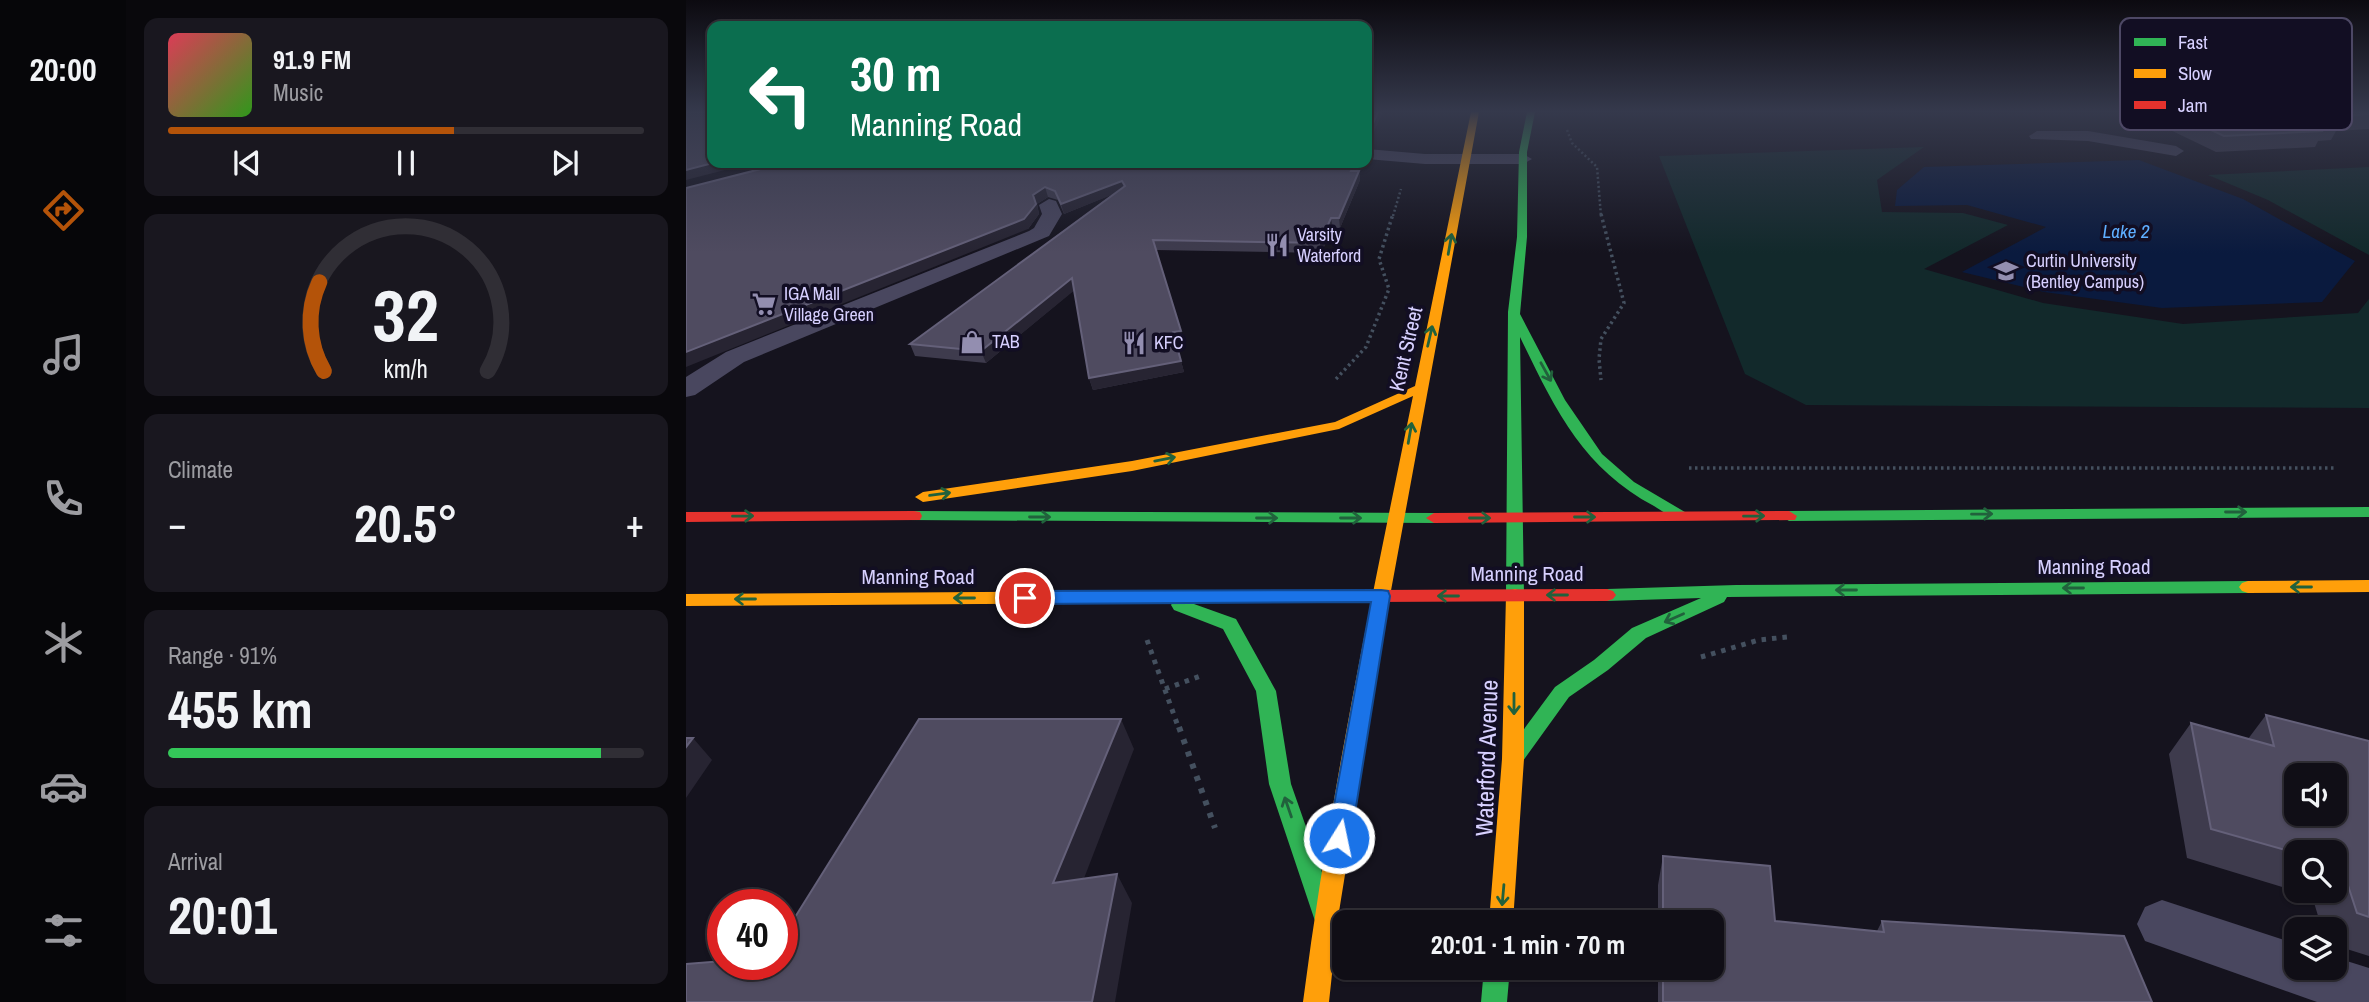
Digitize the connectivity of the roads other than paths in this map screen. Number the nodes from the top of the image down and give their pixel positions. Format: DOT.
graph roads {
  1 [pos="1465,159"];
  2 [pos="1523,159"];
  3 [pos="1049,205"];
  4 [pos="1514,312"];
  5 [pos="686,389"];
  6 [pos="1418,389"];
  7 [pos="2369,512"];
  8 [pos="800,515"];
  9 [pos="686,517"];
  10 [pos="1686,517"];
  11 [pos="1395,518"];
  12 [pos="1516,518"];
  13 [pos="2369,586"];
  14 [pos="1736,590"];
  15 [pos="1515,595"];
  16 [pos="1381,596"];
  17 [pos="1155,597"];
  18 [pos="686,600"];
  19 [pos="1513,760"];
  20 [pos="1501,910"];
  21 [pos="1326,918"];
  22 [pos="2162,924"];
  23 [pos="1496,980"];
  24 [pos="2369,995"];
  25 [pos="1316,1002"];
  26 [pos="1494,1002"];
  6 -- 1 [label="main road, Kent Street, one-way"];
  2 -- 4 [label="main road"];
  3 -- 5 [label="lane"];
  4 -- 10 [label="main road, one-way"];
  4 -- 12 [label="main road"];
  8 -- 6 [label="main road, one-way"];
  11 -- 6 [label="main road, Kent Street, one-way"];
  10 -- 7 [label="main road, one-way"];
  9 -- 8 [label="main road, one-way"];
  8 -- 11 [label="main road, one-way"];
  12 -- 10 [label="main road, one-way"];
  11 -- 12 [label="main road, one-way"];
  11 -- 16 [label="main road, Kent Street"];
  12 -- 15 [label="main road"];
  13 -- 14 [label="main road, Manning Road, one-way"];
  14 -- 15 [label="main road, Manning Road, one-way"];
  14 -- 19 [label="main road, one-way"];
  15 -- 16 [label="main road, Manning Road, one-way"];
  15 -- 19 [label="main road, Waterford Avenue, one-way"];
  16 -- 17 [label="main road, Manning Road"];
  16 -- 21 [label="main road"];
  17 -- 18 [label="main road, Manning Road, one-way"];
  21 -- 17 [label="main road, one-way"];
  19 -- 20 [label="main road, Waterford Avenue, one-way"];
  21 -- 25 [label="main road"];
  22 -- 24 [label="lane"];
  23 -- 26 [label="main road"];
}
